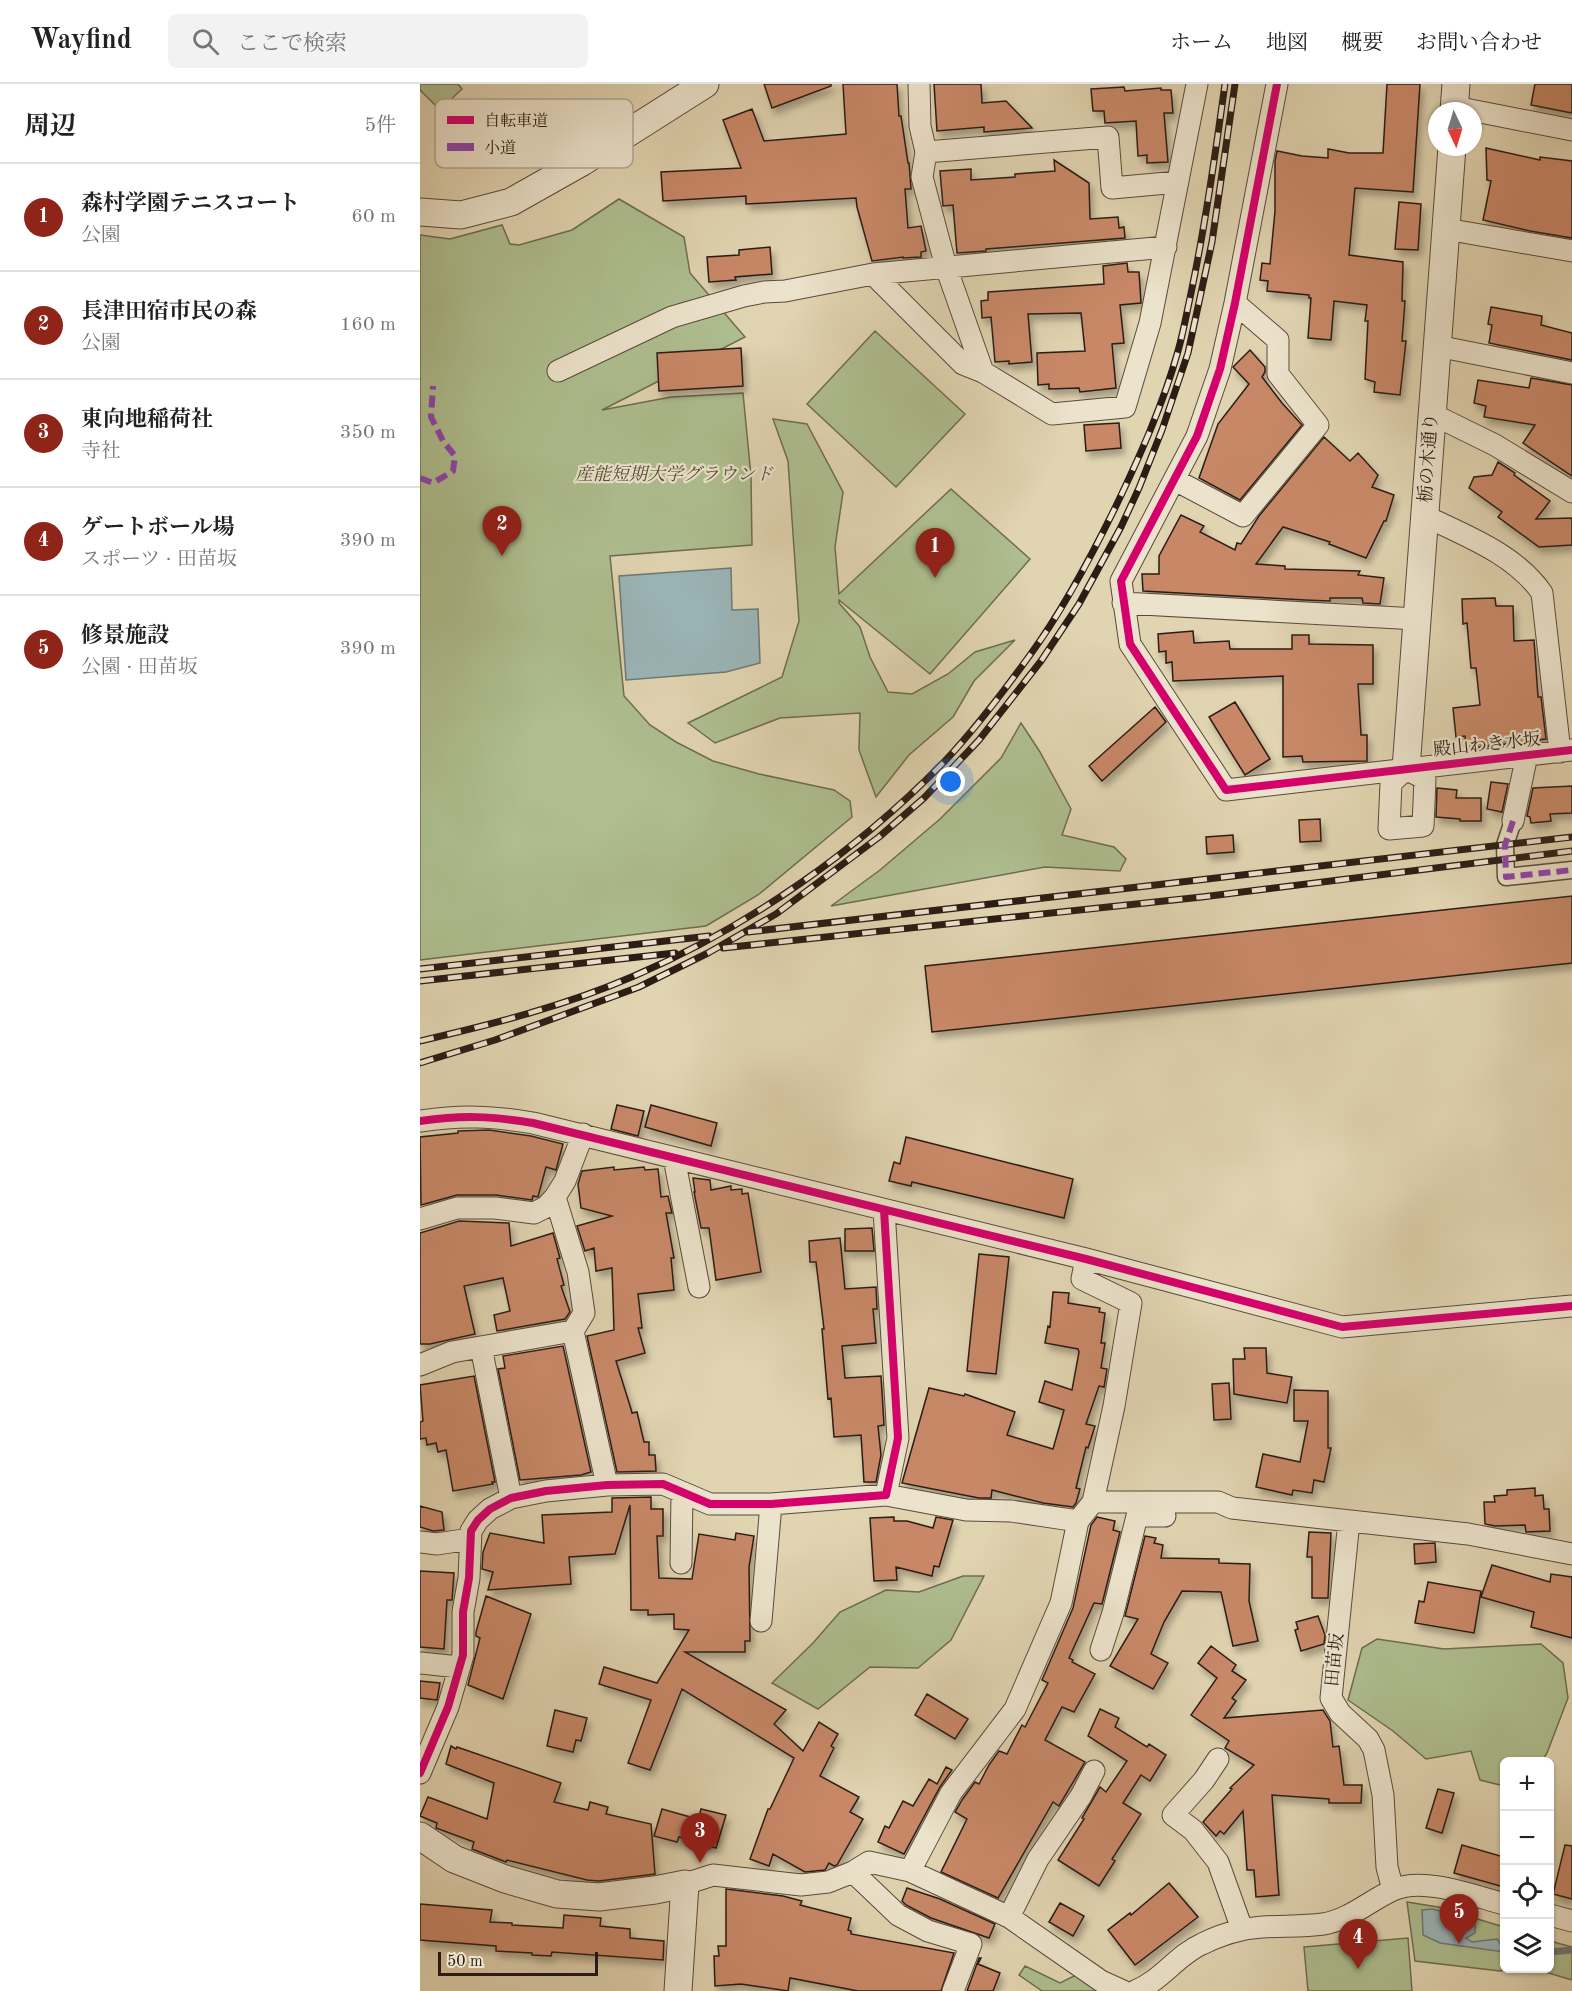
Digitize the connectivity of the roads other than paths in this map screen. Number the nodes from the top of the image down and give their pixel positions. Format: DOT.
graph roads {
  1 [pos="705,84"];
  2 [pos="919,84"];
  3 [pos="1197,84"];
  4 [pos="1277,84"];
  5 [pos="1455,101"];
  6 [pos="633,130"];
  7 [pos="1572,130"];
  8 [pos="926,152"];
  9 [pos="1451,156"];
  10 [pos="571,168"];
  11 [pos="1178,182"];
  12 [pos="420,212"];
  13 [pos="1446,229"];
  14 [pos="1166,247"];
  15 [pos="1572,251"];
  16 [pos="946,267"];
  17 [pos="873,274"];
  18 [pos="1235,303"];
  19 [pos="1437,346"];
  20 [pos="558,371"];
  21 [pos="983,372"];
  22 [pos="1572,373"];
  23 [pos="1432,414"];
  24 [pos="1175,480"];
  25 [pos="1572,492"];
  26 [pos="1425,516"];
  27 [pos="1123,603"];
  28 [pos="1417,619"];
  29 [pos="1566,751"];
  30 [pos="1527,755"];
  31 [pos="1406,769"];
  32 [pos="1513,821"];
  33 [pos="1572,870"];
  34 [pos="420,1120"];
  35 [pos="583,1134"];
  36 [pos="674,1158"];
  37 [pos="555,1197"];
  38 [pos="884,1210"];
  39 [pos="420,1219"];
  40 [pos="1086,1259"];
  41 [pos="699,1287"];
  42 [pos="1572,1306"];
  43 [pos="573,1331"];
  44 [pos="481,1347"];
  45 [pos="420,1365"];
  46 [pos="607,1485"];
  47 [pos="682,1492"];
  48 [pos="886,1495"];
  49 [pos="511,1498"];
  50 [pos="1093,1502"];
  51 [pos="771,1503"];
  52 [pos="1232,1508"];
  53 [pos="1078,1521"];
  54 [pos="1349,1521"];
  55 [pos="470,1539"];
  56 [pos="420,1542"];
  57 [pos="1572,1554"];
  58 [pos="681,1563"];
  59 [pos="761,1621"];
  60 [pos="1101,1650"];
  61 [pos="420,1663"];
  62 [pos="459,1667"];
  63 [pos="1218,1759"];
  64 [pos="1094,1771"];
  65 [pos="420,1773"];
  66 [pos="420,1836"];
  67 [pos="910,1871"];
  68 [pos="853,1872"];
  69 [pos="685,1884"];
  70 [pos="1393,1890"];
  71 [pos="1500,1903"];
  72 [pos="1554,1916"];
  73 [pos="1009,1917"];
  74 [pos="1572,1921"];
  75 [pos="1242,1929"];
  76 [pos="678,1991"];
  77 [pos="953,1991"];
  78 [pos="1124,1991"];
  79 [pos="1135,1991"];
  1 -- 6 [label="street"];
  2 -- 8 [label="street"];
  3 -- 11 [label="street"];
  4 -- 18 [label="street"];
  5 -- 7 [label="street"];
  8 -- 11 [label="street"];
  8 -- 16 [label="street"];
  9 -- 13 [label="street, 栃の木通り"];
  10 -- 12 [label="street"];
  11 -- 14 [label="street"];
  13 -- 15 [label="street"];
  13 -- 19 [label="street, 栃の木通り"];
  14 -- 16 [label="street"];
  14 -- 21 [label="street"];
  16 -- 17 [label="street"];
  16 -- 21 [label="street"];
  17 -- 20 [label="street"];
  17 -- 21 [label="street"];
  18 -- 24 [label="street"];
  18 -- 24 [label="street"];
  19 -- 22 [label="street"];
  19 -- 23 [label="street, 栃の木通り"];
  23 -- 25 [label="street"];
  23 -- 26 [label="street, 栃の木通り"];
  24 -- 27 [label="street"];
  26 -- 28 [label="street, 栃の木通り"];
  26 -- 29 [label="street"];
  27 -- 28 [label="street"];
  27 -- 31 [label="street, 殿山わき水坂"];
  28 -- 31 [label="street, 栃の木通り"];
  29 -- 30 [label="street, 殿山わき水坂"];
  30 -- 31 [label="street, 殿山わき水坂"];
  30 -- 32 [label="street"];
  32 -- 33 [label="street"];
  34 -- 35 [label="street"];
  35 -- 36 [label="street"];
  35 -- 37 [label="street"];
  36 -- 38 [label="street"];
  36 -- 41 [label="street"];
  37 -- 39 [label="street"];
  37 -- 43 [label="street"];
  38 -- 40 [label="street"];
  38 -- 48 [label="street"];
  40 -- 42 [label="street"];
  40 -- 50 [label="street"];
  43 -- 44 [label="street"];
  43 -- 46 [label="street"];
  44 -- 45 [label="street"];
  44 -- 49 [label="street"];
  46 -- 47 [label="street"];
  46 -- 49 [label="street"];
  47 -- 51 [label="street"];
  47 -- 58 [label="street"];
  48 -- 51 [label="street"];
  48 -- 53 [label="street"];
  49 -- 55 [label="street"];
  50 -- 52 [label="street"];
  50 -- 53 [label="street"];
  51 -- 59 [label="street"];
  52 -- 54 [label="street"];
  52 -- 60 [label="street"];
  53 -- 67 [label="street"];
  54 -- 57 [label="street"];
  54 -- 70 [label="street, 田苗坂"];
  55 -- 56 [label="street"];
  55 -- 62 [label="street"];
  61 -- 62 [label="street"];
  62 -- 65 [label="street"];
  63 -- 75 [label="street"];
  64 -- 73 [label="street"];
  66 -- 69 [label="street"];
  67 -- 68 [label="street"];
  67 -- 73 [label="street"];
  68 -- 69 [label="street"];
  68 -- 77 [label="street"];
  69 -- 76 [label="street"];
  70 -- 71 [label="street"];
  70 -- 75 [label="street"];
  72 -- 74 [label="street"];
  73 -- 78 [label="street"];
  75 -- 79 [label="street"];
}
